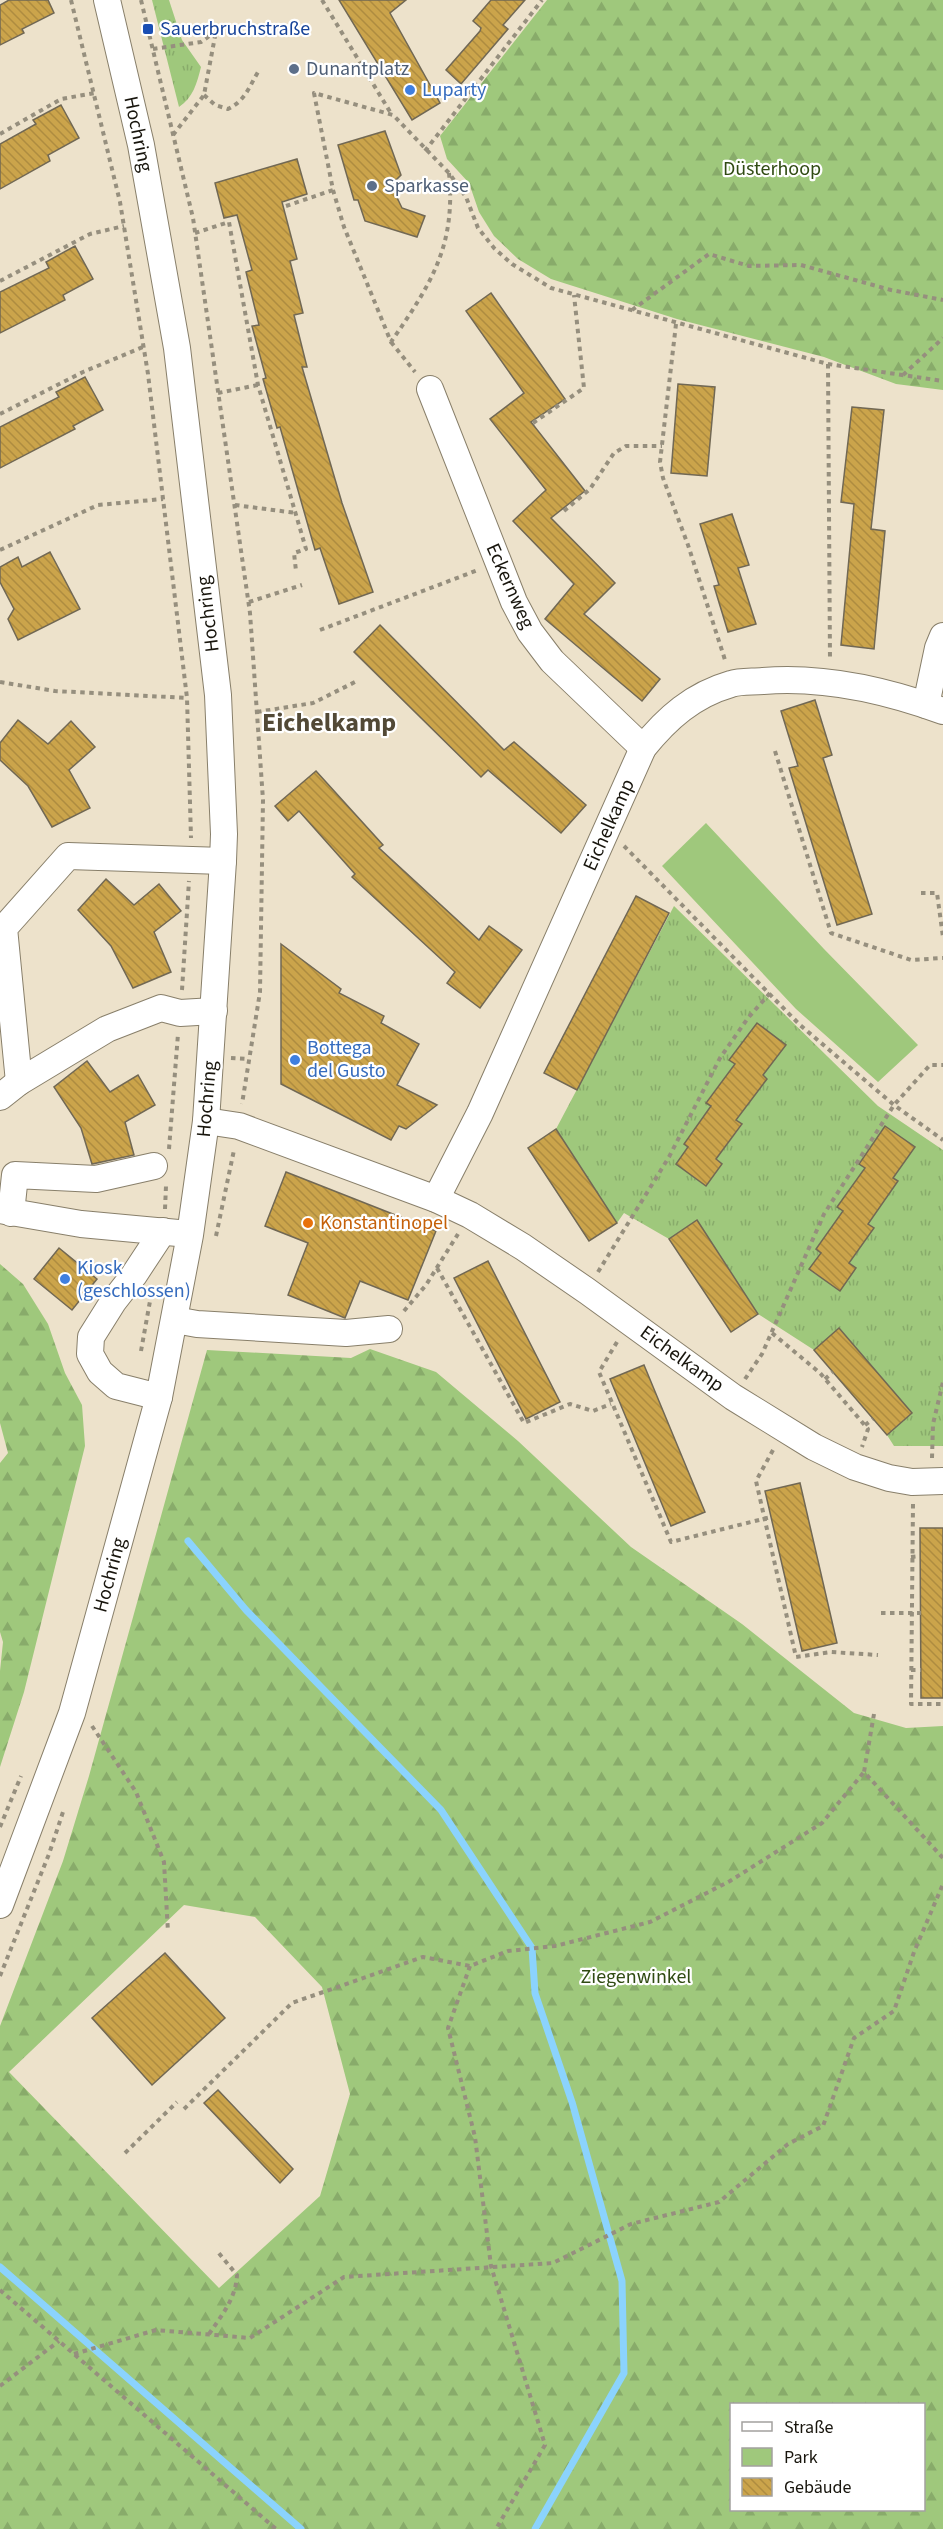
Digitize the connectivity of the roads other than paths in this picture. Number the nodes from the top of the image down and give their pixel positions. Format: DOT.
graph roads {
  1 [pos="107,0"];
  2 [pos="430,389"];
  3 [pos="943,636"];
  4 [pos="934,708"];
  5 [pos="643,748"];
  6 [pos="223,861"];
  7 [pos="214,1011"];
  8 [pos="9,1090"];
  9 [pos="206,1121"];
  10 [pos="7,1167"];
  11 [pos="163,1170"];
  12 [pos="436,1199"];
  13 [pos="6,1211"];
  14 [pos="163,1231"];
  15 [pos="190,1235"];
  16 [pos="175,1320"];
  17 [pos="389,1329"];
  18 [pos="159,1397"];
  19 [pos="928,1482"];
  20 [pos="0,1905"];
  1 -- 6 [label="street, Hochring"];
  2 -- 5 [label="street, Eckernweg"];
  3 -- 4 [label="street"];
  4 -- 5 [label="street, Eichelkamp"];
  5 -- 12 [label="street, Eichelkamp"];
  6 -- 7 [label="street, Hochring"];
  6 -- 8 [label="street"];
  7 -- 8 [label="street"];
  7 -- 9 [label="street, Hochring"];
  9 -- 12 [label="street, Eichelkamp"];
  9 -- 15 [label="street, Hochring"];
  10 -- 11 [label="street"];
  10 -- 13 [label="street"];
  12 -- 19 [label="street, Eichelkamp"];
  13 -- 14 [label="street"];
  14 -- 15 [label="street"];
  14 -- 18 [label="street"];
  15 -- 16 [label="street, Hochring"];
  16 -- 17 [label="street"];
  16 -- 18 [label="street, Hochring"];
  18 -- 20 [label="street, Hochring"];
}
